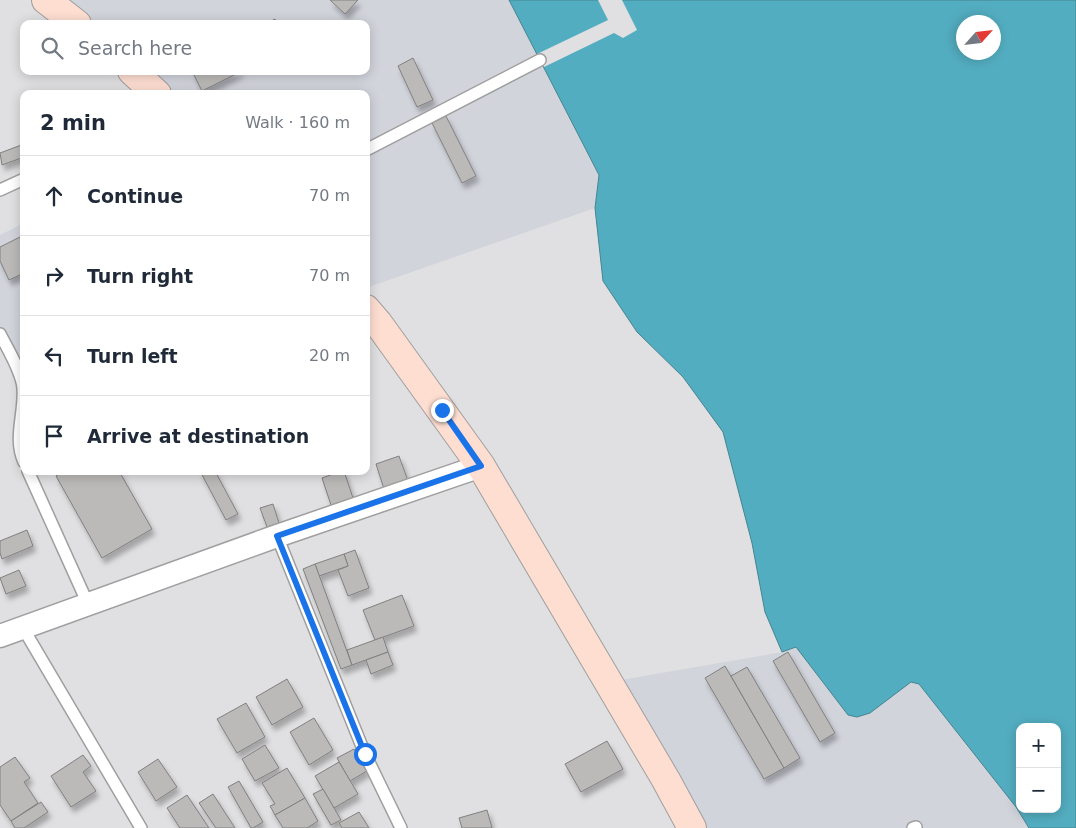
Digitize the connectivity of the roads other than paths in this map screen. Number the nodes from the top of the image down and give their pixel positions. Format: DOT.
graph roads {
  1 [pos="46,0"];
  2 [pos="72,20"];
  3 [pos="540,60"];
  4 [pos="136,75"];
  5 [pos="153,90"];
  6 [pos="370,148"];
  7 [pos="20,181"];
  8 [pos="0,190"];
  9 [pos="370,314"];
  10 [pos="0,334"];
  11 [pos="20,379"];
  12 [pos="20,427"];
  13 [pos="20,450"];
  14 [pos="481,466"];
  15 [pos="30,475"];
  16 [pos="277,536"];
  17 [pos="88,604"];
  18 [pos="23,628"];
  19 [pos="0,636"];
  20 [pos="141,828"];
  21 [pos="401,828"];
  22 [pos="692,828"];
  1 -- 2 [label="street"];
  3 -- 6 [label="lane"];
  4 -- 5 [label="street"];
  7 -- 8 [label="lane"];
  9 -- 14 [label="street"];
  10 -- 11 [label="lane"];
  12 -- 13 [label="lane"];
  14 -- 16 [label="street"];
  14 -- 22 [label="street"];
  15 -- 17 [label="lane"];
  16 -- 17 [label="street"];
  16 -- 21 [label="lane"];
  17 -- 18 [label="street"];
  18 -- 19 [label="street"];
  18 -- 20 [label="lane"];
}
